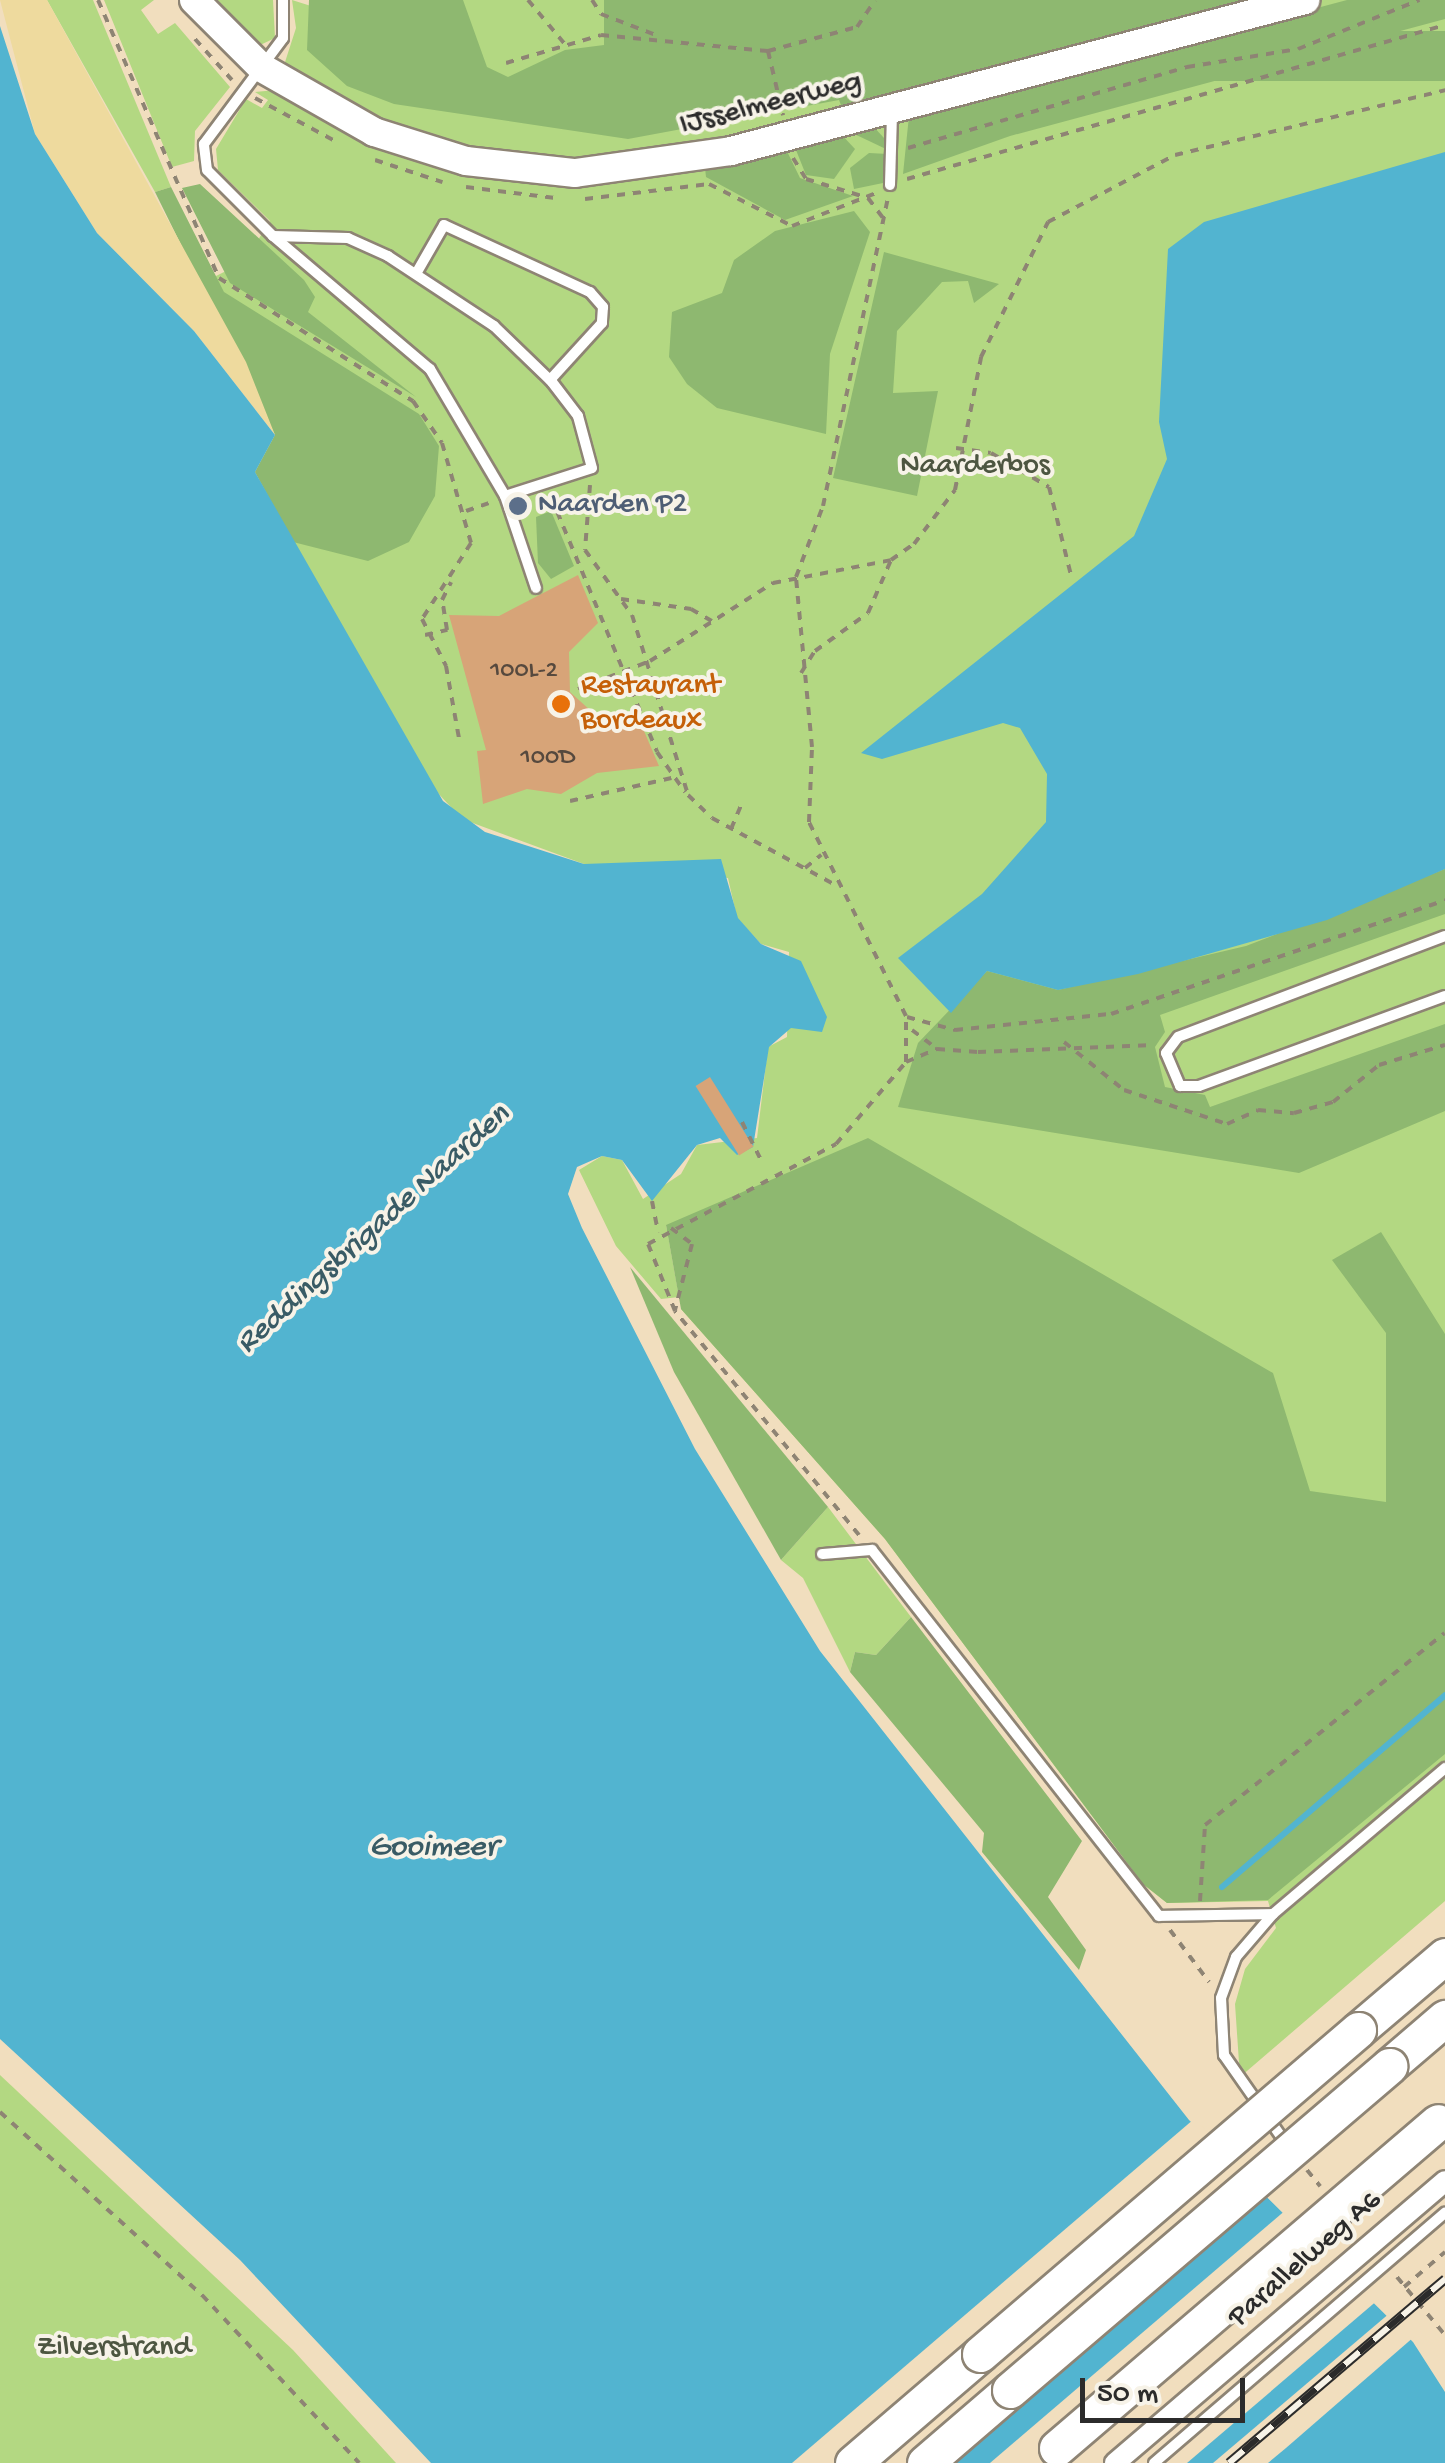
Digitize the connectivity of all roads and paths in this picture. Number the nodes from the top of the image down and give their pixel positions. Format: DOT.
graph roads {
  1 [pos="98,0"];
  2 [pos="194,0"];
  3 [pos="283,0"];
  4 [pos="528,0"];
  5 [pos="592,0"];
  6 [pos="875,0"];
  7 [pos="1305,0"];
  8 [pos="1418,0"];
  9 [pos="663,38"];
  10 [pos="564,43"];
  11 [pos="768,51"];
  12 [pos="506,62"];
  13 [pos="262,68"];
  14 [pos="1445,90"];
  15 [pos="892,108"];
  16 [pos="786,135"];
  17 [pos="890,186"];
  18 [pos="883,218"];
  19 [pos="273,236"];
  20 [pos="416,272"];
  21 [pos="550,380"];
  22 [pos="956,448"];
  23 [pos="592,468"];
  24 [pos="547,488"];
  25 [pos="506,496"];
  26 [pos="466,512"];
  27 [pos="890,560"];
  28 [pos="454,578"];
  29 [pos="796,578"];
  30 [pos="1072,578"];
  31 [pos="536,588"];
  32 [pos="621,599"];
  33 [pos="712,622"];
  34 [pos="425,635"];
  35 [pos="650,660"];
  36 [pos="623,670"];
  37 [pos="802,673"];
  38 [pos="578,689"];
  39 [pos="459,738"];
  40 [pos="671,778"];
  41 [pos="688,795"];
  42 [pos="570,801"];
  43 [pos="741,806"];
  44 [pos="732,829"];
  45 [pos="820,855"];
  46 [pos="804,868"];
  47 [pos="836,886"];
  48 [pos="1445,900"];
  49 [pos="1445,936"];
  50 [pos="1445,996"];
  51 [pos="906,1016"];
  52 [pos="910,1029"];
  53 [pos="1064,1042"];
  54 [pos="1445,1045"];
  55 [pos="937,1049"];
  56 [pos="1166,1053"];
  57 [pos="906,1062"];
  58 [pos="742,1122"];
  59 [pos="763,1164"];
  60 [pos="652,1201"];
  61 [pos="671,1228"];
  62 [pos="658,1232"];
  63 [pos="674,1311"];
  64 [pos="872,1550"];
  65 [pos="822,1554"];
  66 [pos="1445,1633"];
  67 [pos="1445,1768"];
  68 [pos="1273,1914"];
  69 [pos="1159,1916"];
  70 [pos="1198,1916"];
  71 [pos="1445,1956"];
  72 [pos="1221,1998"];
  73 [pos="1445,2018"];
  74 [pos="0,2112"];
  75 [pos="1442,2118"];
  76 [pos="1294,2155"];
  77 [pos="1445,2181"];
  78 [pos="1445,2213"];
  79 [pos="1445,2252"];
  80 [pos="1404,2286"];
  81 [pos="359,2463"];
  82 [pos="852,2463"];
  83 [pos="925,2463"];
  84 [pos="1040,2463"];
  85 [pos="1115,2463"];
  86 [pos="1154,2463"];
  1 -- 26 [label="path"];
  2 -- 13 [label="main road, IJsselmeerweg"];
  3 -- 13 [label="lane"];
  4 -- 10 [label="path"];
  5 -- 9 [label="path"];
  6 -- 11 [label="path"];
  7 -- 15 [label="main road, IJsselmeerweg"];
  8 -- 17 [label="path"];
  9 -- 10 [label="path"];
  9 -- 11 [label="path"];
  10 -- 12 [label="path"];
  11 -- 16 [label="path"];
  13 -- 16 [label="main road, IJsselmeerweg"];
  13 -- 19 [label="lane"];
  14 -- 22 [label="path"];
  15 -- 16 [label="main road, IJsselmeerweg"];
  15 -- 17 [label="lane"];
  16 -- 18 [label="path"];
  17 -- 18 [label="path"];
  18 -- 29 [label="path"];
  19 -- 20 [label="lane"];
  19 -- 25 [label="lane"];
  20 -- 21 [label="lane"];
  20 -- 21 [label="lane"];
  21 -- 23 [label="lane"];
  22 -- 27 [label="path"];
  22 -- 30 [label="path"];
  23 -- 24 [label="lane"];
  23 -- 32 [label="path"];
  24 -- 25 [label="lane"];
  24 -- 36 [label="path"];
  25 -- 26 [label="path"];
  25 -- 31 [label="lane"];
  26 -- 28 [label="path"];
  27 -- 29 [label="path"];
  27 -- 37 [label="path"];
  28 -- 34 [label="path"];
  28 -- 34 [label="path"];
  29 -- 33 [label="path"];
  29 -- 37 [label="path"];
  32 -- 33 [label="path"];
  32 -- 35 [label="path"];
  33 -- 35 [label="path"];
  34 -- 39 [label="path"];
  35 -- 36 [label="path"];
  35 -- 41 [label="path"];
  36 -- 38 [label="path"];
  36 -- 40 [label="path"];
  37 -- 45 [label="path"];
  40 -- 41 [label="path"];
  40 -- 42 [label="path"];
  41 -- 44 [label="path"];
  43 -- 44 [label="path"];
  44 -- 46 [label="path"];
  45 -- 46 [label="path"];
  45 -- 47 [label="path"];
  46 -- 47 [label="path"];
  47 -- 51 [label="path"];
  48 -- 51 [label="path"];
  49 -- 56 [label="lane"];
  50 -- 56 [label="lane"];
  51 -- 52 [label="path"];
  52 -- 55 [label="path"];
  52 -- 57 [label="path"];
  53 -- 54 [label="path"];
  53 -- 55 [label="path"];
  53 -- 56 [label="path"];
  55 -- 57 [label="path"];
  57 -- 61 [label="path"];
  58 -- 59 [label="path"];
  60 -- 62 [label="path"];
  61 -- 62 [label="path"];
  61 -- 63 [label="path"];
  62 -- 63 [label="path"];
  63 -- 64 [label="path"];
  64 -- 65 [label="lane"];
  64 -- 69 [label="lane"];
  66 -- 70 [label="path"];
  67 -- 68 [label="lane"];
  68 -- 70 [label="lane"];
  68 -- 72 [label="lane"];
  69 -- 70 [label="lane"];
  69 -- 72 [label="path"];
  71 -- 82 [label="highway, bridge"];
  72 -- 76 [label="lane"];
  73 -- 83 [label="highway, bridge"];
  74 -- 81 [label="path"];
  75 -- 84 [label="highway, bridge"];
  77 -- 85 [label="street, Parallelweg A6, bridge"];
  78 -- 86 [label="lane, bridge"];
  79 -- 80 [label="path"];
}
